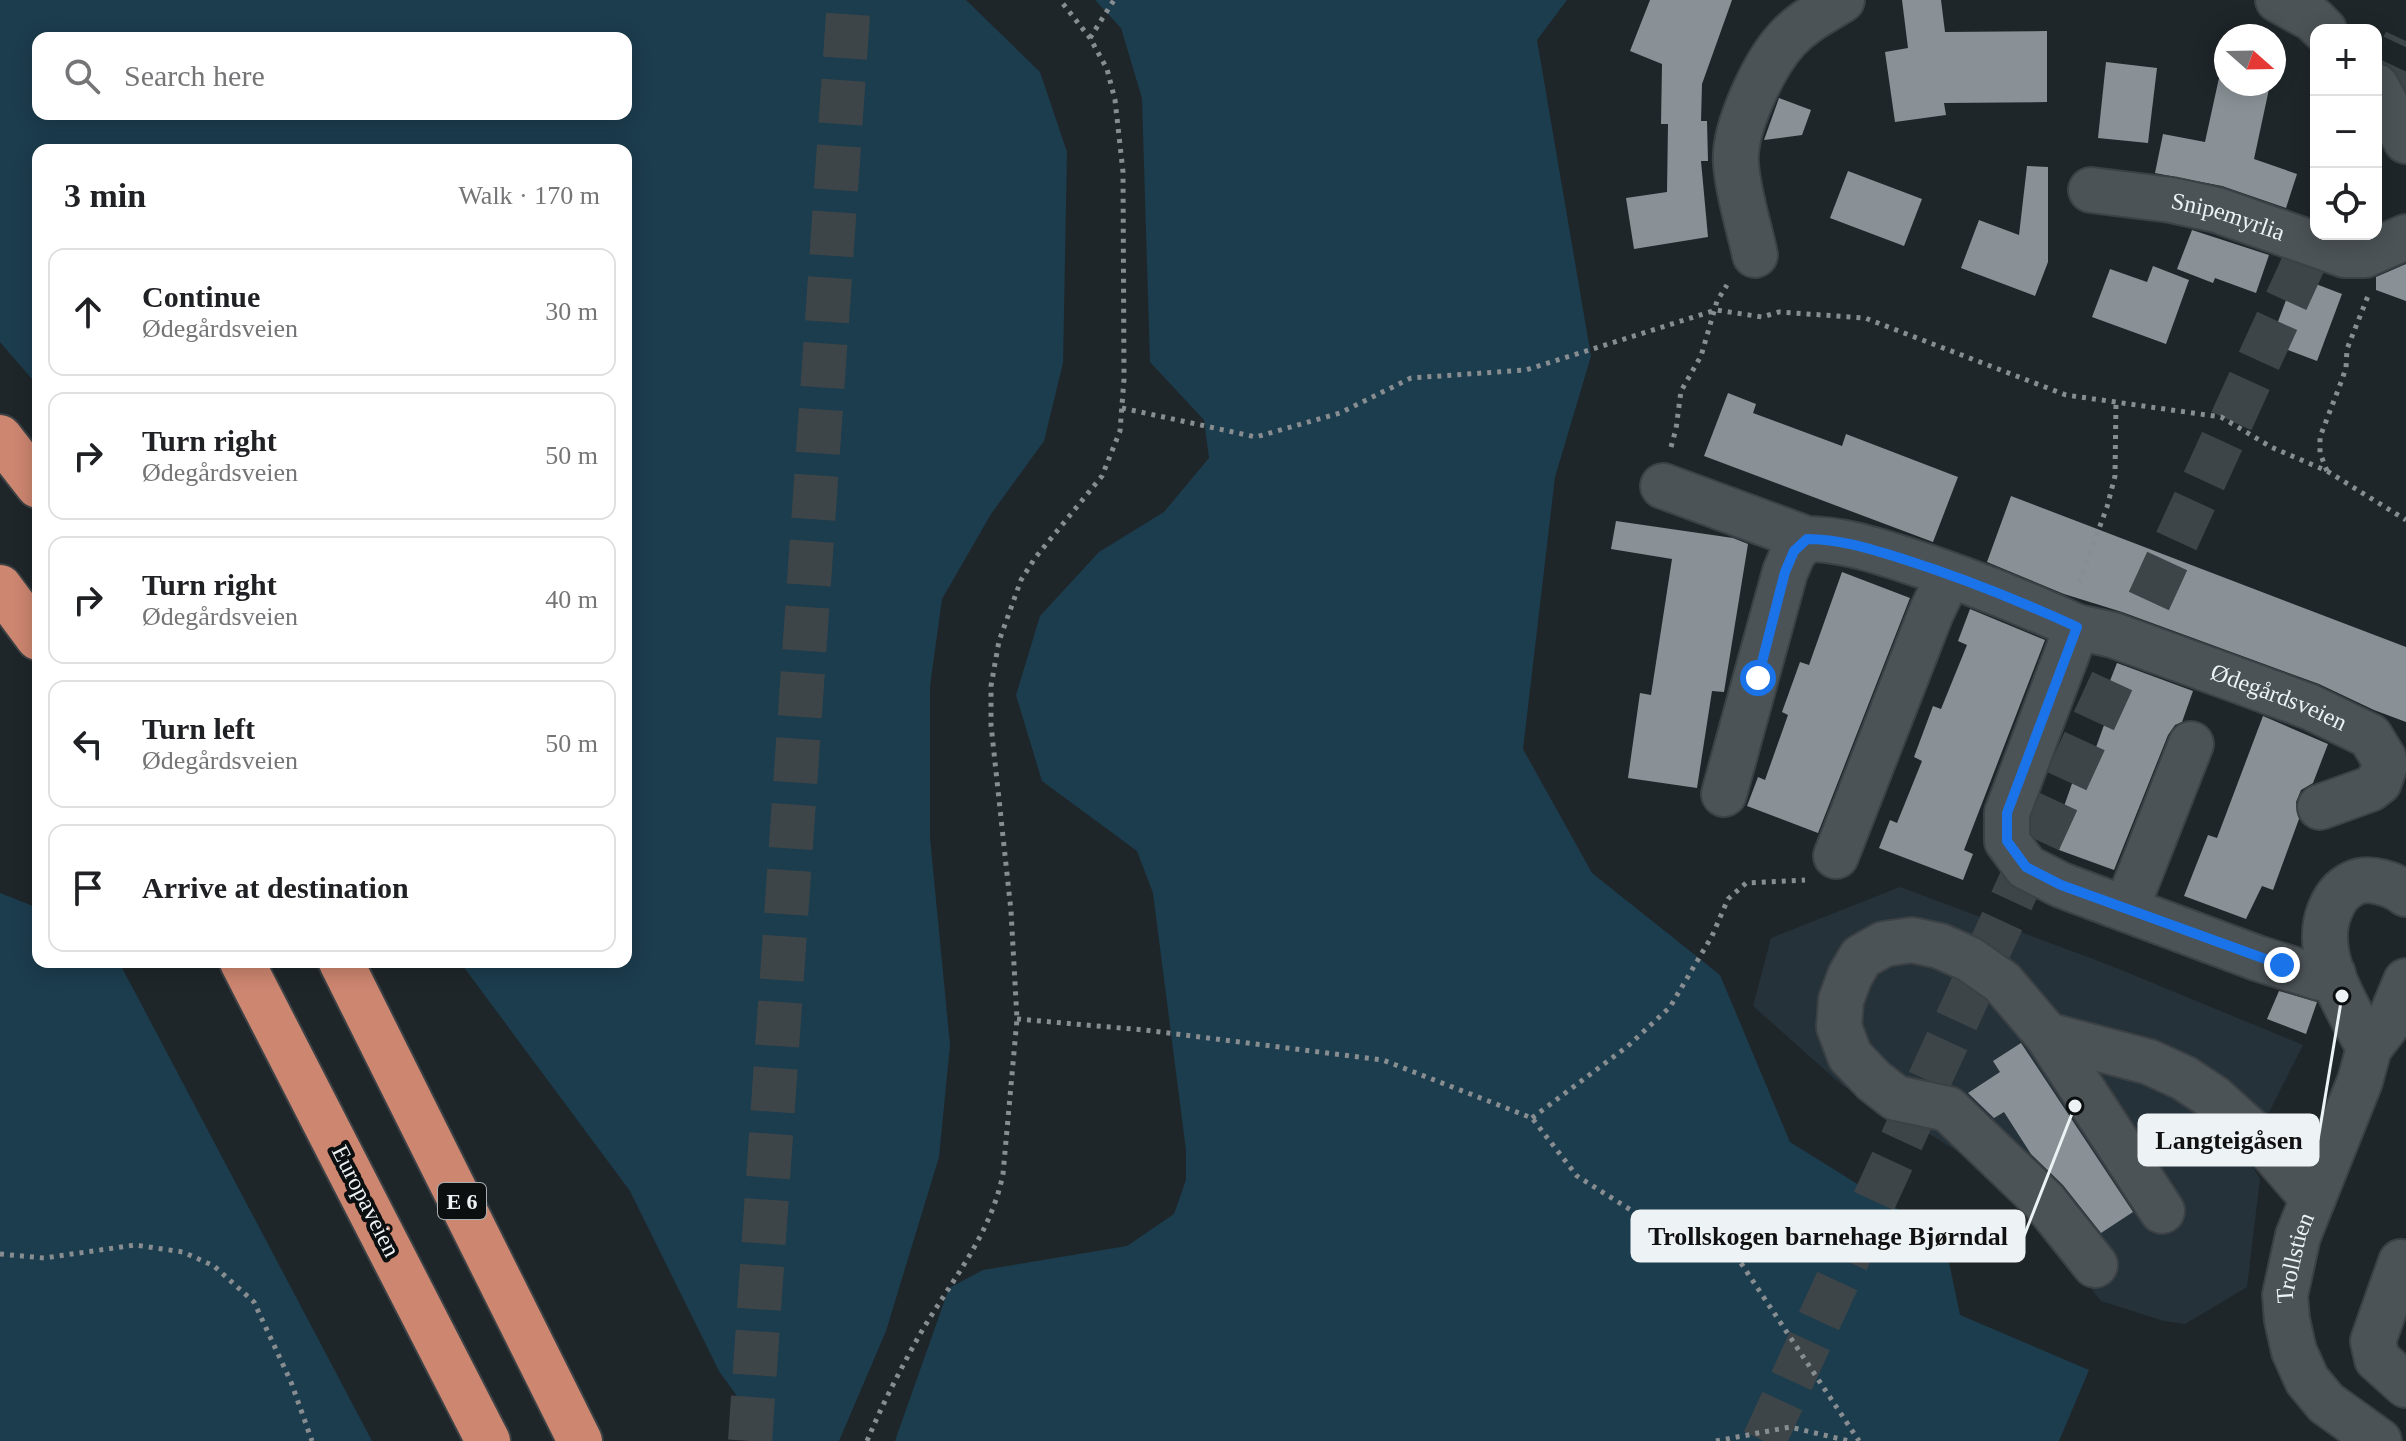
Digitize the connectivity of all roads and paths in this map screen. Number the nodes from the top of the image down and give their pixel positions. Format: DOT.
graph roads {
  1 [pos="1060,0"];
  2 [pos="1114,0"];
  3 [pos="1842,0"];
  4 [pos="2278,0"];
  5 [pos="2318,24"];
  6 [pos="1090,38"];
  7 [pos="2381,96"];
  8 [pos="2406,141"];
  9 [pos="2091,190"];
  10 [pos="2406,237"];
  11 [pos="1755,255"];
  12 [pos="2365,255"];
  13 [pos="1716,310"];
  14 [pos="2116,402"];
  15 [pos="1122,408"];
  16 [pos="0,437"];
  17 [pos="2327,471"];
  18 [pos="32,478"];
  19 [pos="1663,486"];
  20 [pos="2406,520"];
  21 [pos="1807,539"];
  22 [pos="1949,575"];
  23 [pos="2071,624"];
  24 [pos="2191,744"];
  25 [pos="1724,794"];
  26 [pos="2320,807"];
  27 [pos="1836,856"];
  28 [pos="2406,894"];
  29 [pos="2126,909"];
  30 [pos="245,968"];
  31 [pos="344,968"];
  32 [pos="2333,974"];
  33 [pos="2406,981"];
  34 [pos="1017,1019"];
  35 [pos="2047,1035"];
  36 [pos="2369,1048"];
  37 [pos="1532,1118"];
  38 [pos="2313,1199"];
  39 [pos="2162,1211"];
  40 [pos="0,1254"];
  41 [pos="2401,1262"];
  42 [pos="2095,1265"];
  43 [pos="2406,1385"];
  44 [pos="312,1441"];
  45 [pos="488,1441"];
  46 [pos="580,1441"];
  47 [pos="867,1441"];
  48 [pos="1716,1441"];
  49 [pos="1849,1441"];
  50 [pos="1859,1441"];
  51 [pos="2379,1441"];
  1 -- 6 [label="path"];
  2 -- 6 [label="path"];
  3 -- 11 [label="street"];
  4 -- 5 [label="street"];
  6 -- 15 [label="path"];
  7 -- 8 [label="street"];
  9 -- 12 [label="street, Snipemyrlia"];
  10 -- 12 [label="street"];
  11 -- 13 [label="path"];
  12 -- 17 [label="path"];
  13 -- 14 [label="path"];
  13 -- 15 [label="path"];
  13 -- 19 [label="path"];
  14 -- 17 [label="path"];
  14 -- 23 [label="path"];
  15 -- 34 [label="path"];
  16 -- 18 [label="highway"];
  17 -- 20 [label="path"];
  19 -- 21 [label="street, Ødegårdsveien"];
  21 -- 22 [label="street, Ødegårdsveien"];
  21 -- 25 [label="street"];
  22 -- 23 [label="street, Ødegårdsveien"];
  22 -- 27 [label="street"];
  23 -- 26 [label="street, Ødegårdsveien"];
  23 -- 29 [label="street"];
  24 -- 29 [label="street"];
  27 -- 37 [label="path"];
  28 -- 32 [label="street"];
  29 -- 32 [label="street"];
  30 -- 45 [label="highway, Europaveien"];
  31 -- 46 [label="highway, E 6"];
  32 -- 36 [label="street"];
  33 -- 36 [label="street, Trollstien"];
  34 -- 37 [label="path"];
  34 -- 47 [label="path"];
  35 -- 38 [label="street"];
  35 -- 39 [label="street"];
  35 -- 42 [label="street"];
  36 -- 38 [label="street, Trollstien"];
  37 -- 50 [label="path"];
  38 -- 51 [label="street, Trollstien"];
  40 -- 44 [label="path"];
  41 -- 43 [label="street"];
  48 -- 49 [label="path"];
}
